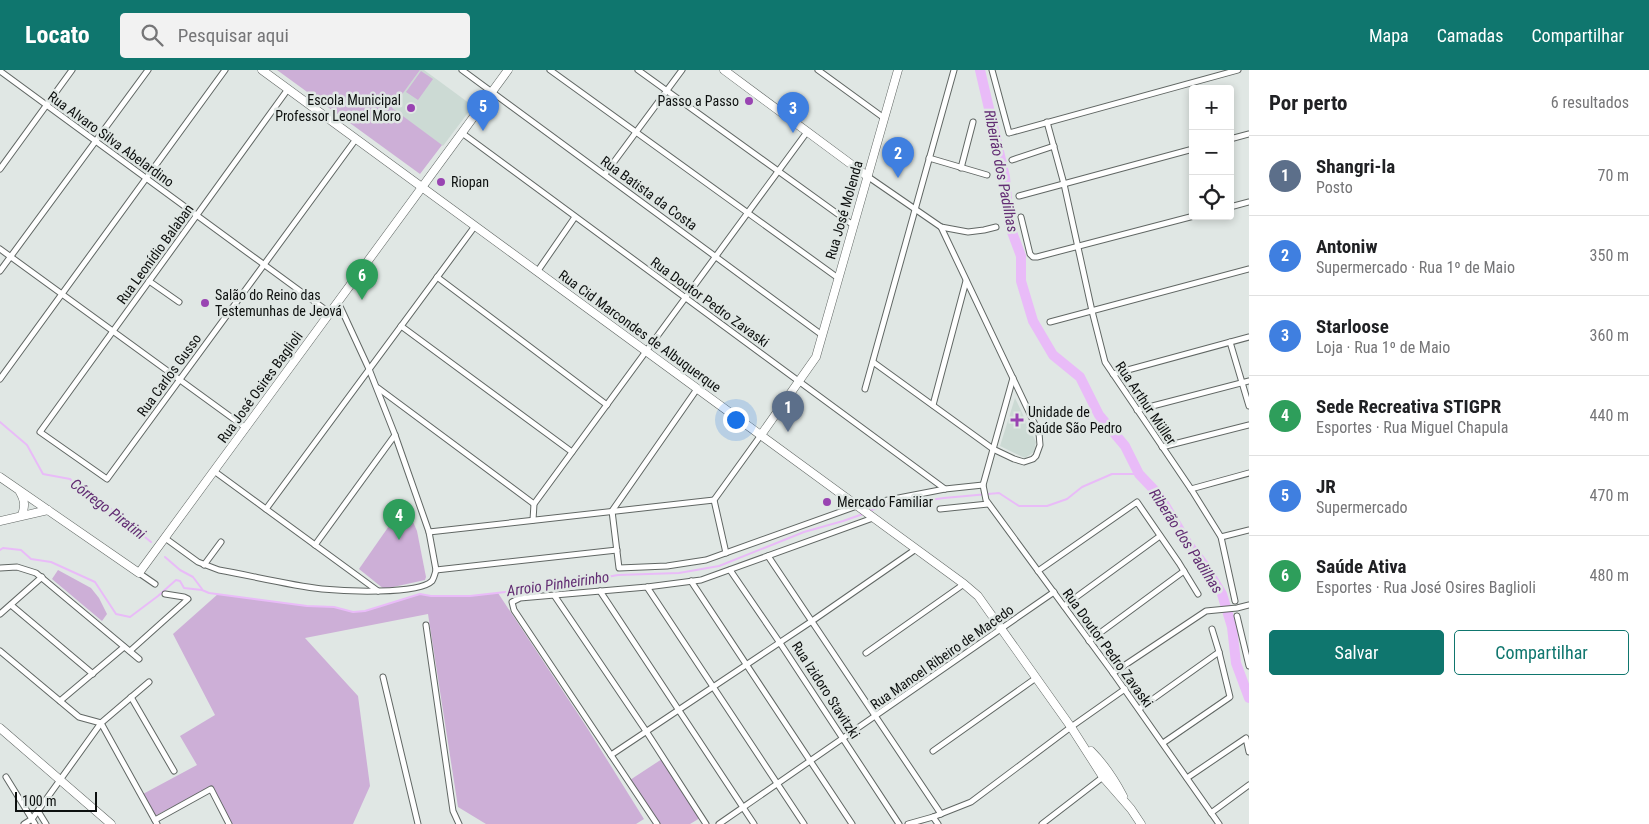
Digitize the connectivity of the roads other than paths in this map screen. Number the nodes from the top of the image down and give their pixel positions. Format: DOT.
graph roads {
  1 [pos="72,70"];
  2 [pos="148,70"];
  3 [pos="225,70"];
  4 [pos="262,70"];
  5 [pos="462,70"];
  6 [pos="508,70"];
  7 [pos="550,70"];
  8 [pos="638,70"];
  9 [pos="682,70"];
  10 [pos="724,70"];
  11 [pos="818,70"];
  12 [pos="898,70"];
  13 [pos="954,70"];
  14 [pos="992,70"];
  15 [pos="1238,70"];
  16 [pos="0,71"];
  17 [pos="288,90"];
  18 [pos="666,90"];
  19 [pos="492,92"];
  20 [pos="46,105"];
  21 [pos="884,118"];
  22 [pos="973,122"];
  23 [pos="1047,122"];
  24 [pos="636,132"];
  25 [pos="807,132"];
  26 [pos="462,133"];
  27 [pos="1249,134"];
  28 [pos="1234,138"];
  29 [pos="356,139"];
  30 [pos="95,141"];
  31 [pos="1054,146"];
  32 [pos="1189,150"];
  33 [pos="929,158"];
  34 [pos="1012,160"];
  35 [pos="961,168"];
  36 [pos="0,169"];
  37 [pos="778,172"];
  38 [pos="605,174"];
  39 [pos="987,175"];
  40 [pos="867,176"];
  41 [pos="146,178"];
  42 [pos="1064,184"];
  43 [pos="422,187"];
  44 [pos="1019,196"];
  45 [pos="1249,202"];
  46 [pos="1234,206"];
  47 [pos="915,210"];
  48 [pos="748,213"];
  49 [pos="197,216"];
  50 [pos="575,217"];
  51 [pos="1021,217"];
  52 [pos="1189,217"];
  53 [pos="853,225"];
  54 [pos="475,226"];
  55 [pos="941,227"];
  56 [pos="996,227"];
  57 [pos="1077,247"];
  58 [pos="0,250"];
  59 [pos="716,256"];
  60 [pos="10,257"];
  61 [pos="264,264"];
  62 [pos="1249,269"];
  63 [pos="0,271"];
  64 [pos="537,272"];
  65 [pos="438,277"];
  66 [pos="838,278"];
  67 [pos="149,281"];
  68 [pos="967,281"];
  69 [pos="62,294"];
  70 [pos="685,298"];
  71 [pos="179,302"];
  72 [pos="338,302"];
  73 [pos="1092,311"];
  74 [pos="330,313"];
  75 [pos="1050,322"];
  76 [pos="401,326"];
  77 [pos="113,332"];
  78 [pos="822,335"];
  79 [pos="1249,337"];
  80 [pos="1230,342"];
  81 [pos="646,351"];
  82 [pos="873,362"];
  83 [pos="369,369"];
  84 [pos="1113,374"];
  85 [pos="1013,378"];
  86 [pos="0,379"];
  87 [pos="180,380"];
  88 [pos="799,382"];
  89 [pos="1246,382"];
  90 [pos="376,387"];
  91 [pos="865,388"];
  92 [pos="698,389"];
  93 [pos="607,405"];
  94 [pos="933,405"];
  95 [pos="1249,406"];
  96 [pos="1137,410"];
  97 [pos="1249,425"];
  98 [pos="246,428"];
  99 [pos="395,435"];
  100 [pos="761,435"];
  101 [pos="1162,447"];
  102 [pos="993,449"];
  103 [pos="572,452"];
  104 [pos="214,471"];
  105 [pos="1249,473"];
  106 [pos="0,477"];
  107 [pos="107,479"];
  108 [pos="983,487"];
  109 [pos="1191,488"];
  110 [pos="945,489"];
  111 [pos="19,490"];
  112 [pos="714,500"];
  113 [pos="987,502"];
  114 [pos="534,504"];
  115 [pos="859,507"];
  116 [pos="266,509"];
  117 [pos="940,509"];
  118 [pos="48,510"];
  119 [pos="612,511"];
  120 [pos="22,515"];
  121 [pos="872,518"];
  122 [pos="533,520"];
  123 [pos="0,521"];
  124 [pos="1249,530"];
  125 [pos="429,532"];
  126 [pos="1160,536"];
  127 [pos="1221,537"];
  128 [pos="165,538"];
  129 [pos="221,542"];
  130 [pos="315,545"];
  131 [pos="916,549"];
  132 [pos="617,550"];
  133 [pos="726,553"];
  134 [pos="768,556"];
  135 [pos="204,565"];
  136 [pos="0,568"];
  137 [pos="436,570"];
  138 [pos="730,570"];
  139 [pos="1038,571"];
  140 [pos="1184,571"];
  141 [pos="139,573"];
  142 [pos="42,577"];
  143 [pos="691,581"];
  144 [pos="155,584"];
  145 [pos="964,584"];
  146 [pos="647,587"];
  147 [pos="600,591"];
  148 [pos="378,592"];
  149 [pos="1054,592"];
  150 [pos="165,594"];
  151 [pos="1198,594"];
  152 [pos="554,595"];
  153 [pos="1235,601"];
  154 [pos="11,605"];
  155 [pos="1249,605"];
  156 [pos="1064,606"];
  157 [pos="0,614"];
  158 [pos="1238,616"];
  159 [pos="812,621"];
  160 [pos="426,625"];
  161 [pos="1212,629"];
  162 [pos="1002,630"];
  163 [pos="1089,641"];
  164 [pos="780,643"];
  165 [pos="124,647"];
  166 [pos="0,651"];
  167 [pos="130,651"];
  168 [pos="1219,652"];
  169 [pos="866,653"];
  170 [pos="140,659"];
  171 [pos="747,664"];
  172 [pos="1249,666"];
  173 [pos="1113,673"];
  174 [pos="92,674"];
  175 [pos="383,677"];
  176 [pos="1036,678"];
  177 [pos="149,682"];
  178 [pos="713,687"];
  179 [pos="1125,689"];
  180 [pos="131,697"];
  181 [pos="60,701"];
  182 [pos="1139,709"];
  183 [pos="678,710"];
  184 [pos="876,716"];
  185 [pos="101,723"];
  186 [pos="1071,727"];
  187 [pos="0,728"];
  188 [pos="646,731"];
  189 [pos="842,739"];
  190 [pos="1082,742"];
  191 [pos="1163,743"];
  192 [pos="933,751"];
  193 [pos="1249,752"];
  194 [pos="611,754"];
  195 [pos="810,761"];
  196 [pos="174,771"];
  197 [pos="6,777"];
  198 [pos="1103,777"];
  199 [pos="1187,778"];
  200 [pos="60,779"];
  201 [pos="778,784"];
  202 [pos="1249,785"];
  203 [pos="743,808"];
  204 [pos="1131,810"];
  205 [pos="38,811"];
  206 [pos="1211,813"];
  207 [pos="940,814"];
  208 [pos="933,817"];
  209 [pos="103,820"];
  210 [pos="34,822"];
  211 [pos="156,822"];
  212 [pos="24,824"];
  213 [pos="46,824"];
  214 [pos="111,824"];
  215 [pos="229,824"];
  216 [pos="418,824"];
  217 [pos="459,824"];
  218 [pos="656,824"];
  219 [pos="706,824"];
  220 [pos="719,824"];
  221 [pos="754,824"];
  222 [pos="804,824"];
  223 [pos="852,824"];
  224 [pos="899,824"];
  225 [pos="908,824"];
  226 [pos="938,824"];
  227 [pos="1042,824"];
  228 [pos="1141,824"];
  229 [pos="1219,824"];
  1 -- 20 [label="street"];
  2 -- 30 [label="street"];
  3 -- 41 [label="street"];
  4 -- 17 [label="street, Rua Cid Marcondes de Albuquerque"];
  5 -- 19 [label="street, Rua Batista da Costa"];
  6 -- 19 [label="street, Rua José Osires Baglioli"];
  7 -- 24 [label="street"];
  8 -- 18 [label="street"];
  9 -- 18 [label="street"];
  10 -- 25 [label="street"];
  11 -- 21 [label="street"];
  12 -- 21 [label="street, Rua José Molenda"];
  13 -- 33 [label="street"];
  14 -- 23 [label="street"];
  15 -- 23 [label="street"];
  16 -- 20 [label="street, Rua Alvaro Silva Abelardino"];
  17 -- 29 [label="street, Rua Cid Marcondes de Albuquerque"];
  17 -- 49 [label="street, Rua Leonídio Balaban"];
  18 -- 24 [label="street"];
  18 -- 37 [label="street"];
  19 -- 26 [label="street, Rua José Osires Baglioli"];
  19 -- 38 [label="street, Rua Batista da Costa"];
  20 -- 30 [label="street, Rua Alvaro Silva Abelardino"];
  20 -- 36 [label="street"];
  21 -- 40 [label="street, Rua José Molenda"];
  22 -- 35 [label="street"];
  23 -- 31 [label="street, Rua Arthur Müller"];
  24 -- 38 [label="street"];
  24 -- 48 [label="street"];
  25 -- 37 [label="street"];
  25 -- 40 [label="street"];
  26 -- 43 [label="street, Rua José Osires Baglioli"];
  26 -- 50 [label="street, Rua Doutor Pedro Zavaski"];
  27 -- 28 [label="street"];
  29 -- 43 [label="street, Rua Cid Marcondes de Albuquerque"];
  29 -- 61 [label="street, Rua Carlos Gusso"];
  30 -- 41 [label="street, Rua Alvaro Silva Abelardino"];
  30 -- 60 [label="street"];
  31 -- 34 [label="street"];
  31 -- 42 [label="street, Rua Arthur Müller"];
  32 -- 42 [label="street"];
  33 -- 35 [label="street"];
  33 -- 47 [label="street"];
  35 -- 39 [label="street"];
  37 -- 48 [label="street"];
  37 -- 53 [label="street"];
  38 -- 59 [label="street, Rua Batista da Costa"];
  40 -- 47 [label="street"];
  40 -- 53 [label="street, Rua José Molenda"];
  41 -- 49 [label="street, Rua Alvaro Silva Abelardino"];
  41 -- 69 [label="street"];
  42 -- 44 [label="street"];
  42 -- 57 [label="street, Rua Arthur Müller"];
  43 -- 54 [label="street, Rua Cid Marcondes de Albuquerque"];
  43 -- 72 [label="street, Rua José Osires Baglioli"];
  45 -- 46 [label="street"];
  47 -- 55 [label="street"];
  47 -- 82 [label="street"];
  48 -- 59 [label="street"];
  48 -- 66 [label="street"];
  49 -- 61 [label="street, Rua Alvaro Silva Abelardino"];
  49 -- 67 [label="street, Rua Leonídio Balaban"];
  50 -- 64 [label="street"];
  50 -- 70 [label="street, Rua Doutor Pedro Zavaski"];
  51 -- 57 [label="street"];
  52 -- 57 [label="street"];
  53 -- 66 [label="street, Rua José Molenda"];
  54 -- 64 [label="street, Rua Cid Marcondes de Albuquerque"];
  54 -- 65 [label="street"];
  55 -- 56 [label="street"];
  55 -- 68 [label="street"];
  57 -- 73 [label="street, Rua Arthur Müller"];
  58 -- 60 [label="street"];
  59 -- 70 [label="street"];
  59 -- 78 [label="street, Rua Batista da Costa"];
  60 -- 63 [label="street"];
  60 -- 69 [label="street"];
  61 -- 74 [label="street, Rua Alvaro Silva Abelardino"];
  61 -- 87 [label="street, Rua Carlos Gusso"];
  62 -- 73 [label="street"];
  64 -- 81 [label="street, Rua Cid Marcondes de Albuquerque"];
  65 -- 76 [label="street"];
  65 -- 93 [label="street"];
  66 -- 78 [label="street, Rua José Molenda"];
  67 -- 71 [label="street"];
  67 -- 77 [label="street, Rua Leonídio Balaban"];
  68 -- 85 [label="street"];
  68 -- 94 [label="street"];
  69 -- 77 [label="street"];
  69 -- 86 [label="street"];
  70 -- 81 [label="street"];
  70 -- 88 [label="street, Rua Doutor Pedro Zavaski"];
  72 -- 74 [label="street, Rua José Osires Baglioli"];
  72 -- 83 [label="street"];
  73 -- 75 [label="street"];
  73 -- 84 [label="street, Rua Arthur Müller"];
  74 -- 98 [label="street, Rua José Osires Baglioli"];
  76 -- 83 [label="street"];
  76 -- 103 [label="street"];
  77 -- 87 [label="street"];
  77 -- 107 [label="street, Rua Leonídio Balaban"];
  78 -- 88 [label="street, Rua José Molenda"];
  79 -- 80 [label="street"];
  80 -- 84 [label="street"];
  80 -- 89 [label="street"];
  81 -- 92 [label="street, Rua Cid Marcondes de Albuquerque"];
  81 -- 93 [label="street"];
  82 -- 91 [label="street"];
  82 -- 94 [label="street"];
  83 -- 90 [label="street"];
  83 -- 116 [label="street"];
  84 -- 96 [label="street, Rua Arthur Müller"];
  85 -- 102 [label="street"];
  85 -- 102 [label="street"];
  87 -- 98 [label="street"];
  87 -- 107 [label="street, Rua Carlos Gusso"];
  88 -- 100 [label="street"];
  88 -- 110 [label="street, Rua Doutor Pedro Zavaski"];
  89 -- 95 [label="street"];
  89 -- 96 [label="street"];
  90 -- 99 [label="street"];
  90 -- 114 [label="street"];
  92 -- 100 [label="street, Rua Cid Marcondes de Albuquerque"];
  92 -- 119 [label="street"];
  93 -- 103 [label="street"];
  94 -- 102 [label="street"];
  96 -- 101 [label="street, Rua Arthur Müller"];
  97 -- 101 [label="street"];
  98 -- 104 [label="street, Rua José Osires Baglioli"];
  99 -- 125 [label="street"];
  99 -- 130 [label="street"];
  100 -- 112 [label="street"];
  100 -- 115 [label="street, Rua Cid Marcondes de Albuquerque"];
  101 -- 109 [label="street, Rua Arthur Müller"];
  102 -- 108 [label="street"];
  103 -- 114 [label="street"];
  104 -- 116 [label="street"];
  104 -- 128 [label="street, Rua José Osires Baglioli"];
  105 -- 109 [label="street"];
  106 -- 111 [label="street"];
  108 -- 110 [label="street"];
  108 -- 113 [label="street, Rua Doutor Pedro Zavaski"];
  109 -- 127 [label="street, Rua Arthur Müller"];
  110 -- 115 [label="street"];
  111 -- 118 [label="street"];
  111 -- 120 [label="street"];
  112 -- 119 [label="street"];
  112 -- 133 [label="street"];
  113 -- 117 [label="street"];
  113 -- 139 [label="street, Rua Doutor Pedro Zavaski"];
  114 -- 122 [label="street"];
  115 -- 121 [label="street, Rua Cid Marcondes de Albuquerque"];
  115 -- 133 [label="street"];
  116 -- 130 [label="street"];
  118 -- 120 [label="street"];
  118 -- 141 [label="street"];
  119 -- 122 [label="street"];
  119 -- 132 [label="street"];
  120 -- 123 [label="street"];
  121 -- 131 [label="street, Rua Cid Marcondes de Albuquerque"];
  121 -- 134 [label="street"];
  122 -- 125 [label="street"];
  124 -- 127 [label="street"];
  125 -- 137 [label="street"];
  126 -- 139 [label="street"];
  126 -- 140 [label="street"];
  126 -- 156 [label="street"];
  127 -- 153 [label="street, Rua Arthur Müller"];
  128 -- 135 [label="street"];
  128 -- 141 [label="street, Rua José Osires Baglioli"];
  129 -- 135 [label="street"];
  130 -- 148 [label="street"];
  131 -- 145 [label="street, Rua Cid Marcondes de Albuquerque"];
  131 -- 159 [label="street"];
  132 -- 133 [label="street"];
  132 -- 137 [label="street"];
  134 -- 138 [label="street"];
  134 -- 159 [label="street"];
  135 -- 148 [label="street"];
  136 -- 142 [label="street"];
  137 -- 148 [label="street"];
  138 -- 143 [label="street"];
  138 -- 164 [label="street, Rua Izidoro Stavitzki"];
  139 -- 149 [label="street, Rua Doutor Pedro Zavaski"];
  140 -- 151 [label="street"];
  140 -- 163 [label="street"];
  141 -- 144 [label="street"];
  142 -- 154 [label="street"];
  142 -- 165 [label="street"];
  143 -- 146 [label="street"];
  143 -- 171 [label="street"];
  145 -- 162 [label="street, Rua Cid Marcondes de Albuquerque"];
  145 -- 169 [label="street"];
  146 -- 147 [label="street"];
  146 -- 178 [label="street"];
  147 -- 152 [label="street"];
  147 -- 183 [label="street"];
  149 -- 156 [label="street, Rua Doutor Pedro Zavaski"];
  149 -- 162 [label="street, Rua Manoel Ribeiro de Macedo"];
  150 -- 167 [label="street"];
  152 -- 188 [label="street"];
  152 -- 194 [label="street"];
  154 -- 157 [label="street"];
  154 -- 174 [label="street"];
  155 -- 173 [label="street"];
  156 -- 163 [label="street, Rua Doutor Pedro Zavaski"];
  158 -- 172 [label="street"];
  159 -- 164 [label="street"];
  159 -- 184 [label="street"];
  160 -- 217 [label="street"];
  161 -- 168 [label="street"];
  162 -- 176 [label="street, Rua Cid Marcondes de Albuquerque"];
  162 -- 184 [label="street, Rua Manoel Ribeiro de Macedo"];
  163 -- 173 [label="street, Rua Doutor Pedro Zavaski"];
  164 -- 171 [label="street"];
  164 -- 189 [label="street, Rua Izidoro Stavitzki"];
  165 -- 167 [label="street"];
  165 -- 174 [label="street"];
  166 -- 181 [label="street"];
  167 -- 170 [label="street"];
  168 -- 182 [label="street"];
  168 -- 191 [label="street"];
  171 -- 178 [label="street"];
  171 -- 195 [label="street"];
  173 -- 179 [label="street, Rua Doutor Pedro Zavaski"];
  174 -- 181 [label="street"];
  175 -- 216 [label="street"];
  176 -- 186 [label="street, Rua Cid Marcondes de Albuquerque"];
  176 -- 192 [label="street"];
  177 -- 180 [label="street"];
  178 -- 183 [label="street"];
  178 -- 201 [label="street"];
  179 -- 182 [label="street, Rua Doutor Pedro Zavaski"];
  179 -- 186 [label="street"];
  180 -- 185 [label="street"];
  180 -- 196 [label="street"];
  181 -- 185 [label="street"];
  182 -- 191 [label="street, Rua Doutor Pedro Zavaski"];
  183 -- 188 [label="street"];
  183 -- 203 [label="street"];
  184 -- 189 [label="street, Rua Manoel Ribeiro de Macedo"];
  184 -- 207 [label="street"];
  185 -- 200 [label="street"];
  185 -- 211 [label="street"];
  186 -- 190 [label="street, Rua Cid Marcondes de Albuquerque"];
  186 -- 207 [label="street"];
  187 -- 200 [label="street"];
  188 -- 194 [label="street"];
  188 -- 219 [label="street"];
  189 -- 195 [label="street, Rua Manoel Ribeiro de Macedo"];
  189 -- 224 [label="street, Rua Izidoro Stavitzki"];
  190 -- 198 [label="street, Rua Cid Marcondes de Albuquerque"];
  190 -- 204 [label="street, Rua Cid Marcondes de Albuquerque"];
  191 -- 199 [label="street, Rua Doutor Pedro Zavaski"];
  193 -- 199 [label="street"];
  194 -- 218 [label="street"];
  195 -- 201 [label="street, Rua Manoel Ribeiro de Macedo"];
  195 -- 223 [label="street"];
  197 -- 210 [label="street"];
  198 -- 204 [label="street, Rua Cid Marcondes de Albuquerque"];
  198 -- 227 [label="street"];
  199 -- 206 [label="street, Rua Doutor Pedro Zavaski"];
  200 -- 205 [label="street"];
  200 -- 209 [label="street"];
  201 -- 203 [label="street, Rua Manoel Ribeiro de Macedo"];
  201 -- 222 [label="street"];
  202 -- 206 [label="street"];
  203 -- 220 [label="street, Rua Manoel Ribeiro de Macedo"];
  203 -- 221 [label="street"];
  204 -- 228 [label="street, Rua Cid Marcondes de Albuquerque"];
  205 -- 210 [label="street"];
  205 -- 213 [label="street"];
  206 -- 229 [label="street, Rua Doutor Pedro Zavaski"];
  207 -- 208 [label="street"];
  208 -- 225 [label="street"];
  208 -- 226 [label="street"];
  209 -- 214 [label="street"];
  210 -- 212 [label="street"];
  211 -- 215 [label="street"];
}
